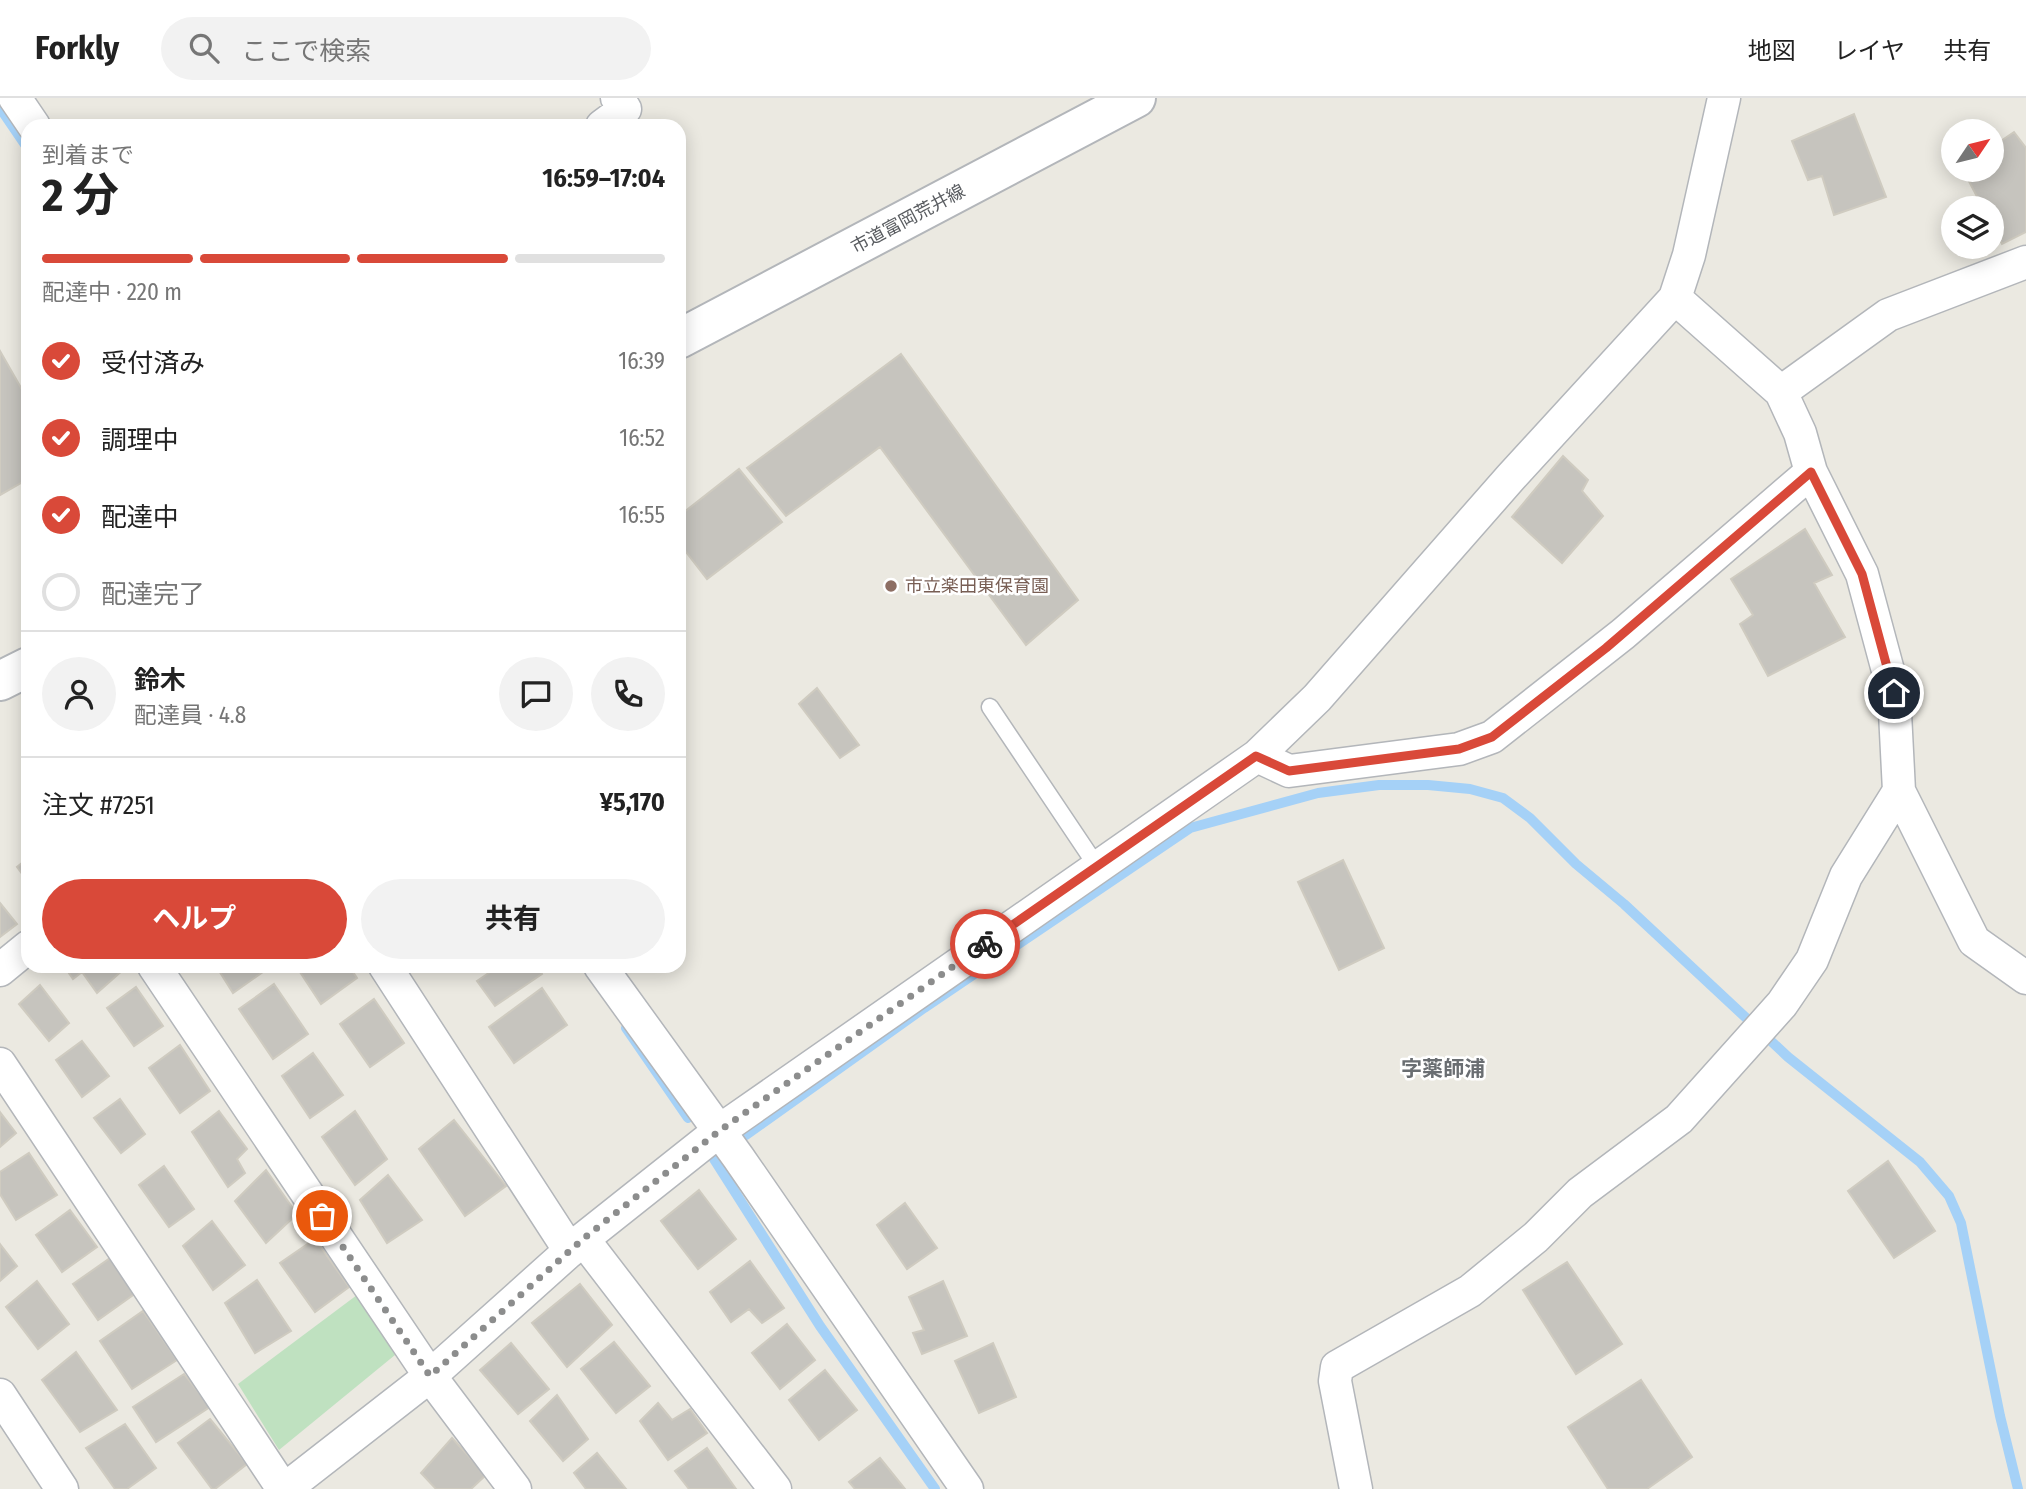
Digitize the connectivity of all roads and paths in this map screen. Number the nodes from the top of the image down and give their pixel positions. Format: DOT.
graph roads {
  1 [pos="16,98"];
  2 [pos="617,98"];
  3 [pos="1136,98"];
  4 [pos="1724,98"];
  5 [pos="30,119"];
  6 [pos="611,119"];
  7 [pos="2026,262"];
  8 [pos="1675,298"];
  9 [pos="686,335"];
  10 [pos="1781,392"];
  11 [pos="1811,472"];
  12 [pos="21,670"];
  13 [pos="0,681"];
  14 [pos="990,708"];
  15 [pos="1256,756"];
  16 [pos="1899,791"];
  17 [pos="1096,865"];
  18 [pos="21,953"];
  19 [pos="0,970"];
  20 [pos="159,973"];
  21 [pos="390,973"];
  22 [pos="605,973"];
  23 [pos="2026,978"];
  24 [pos="0,1064"];
  25 [pos="719,1131"];
  26 [pos="576,1245"];
  27 [pos="430,1376"];
  28 [pos="0,1395"];
  29 [pos="62,1489"];
  30 [pos="284,1489"];
  31 [pos="514,1489"];
  32 [pos="775,1489"];
  33 [pos="967,1489"];
  34 [pos="1356,1489"];
  1 -- 5 [label="street"];
  2 -- 6 [label="street"];
  3 -- 9 [label="street, 市道富岡荒井線"];
  4 -- 8 [label="street"];
  7 -- 10 [label="street"];
  8 -- 10 [label="street"];
  8 -- 15 [label="street"];
  10 -- 11 [label="street"];
  11 -- 15 [label="street"];
  11 -- 16 [label="street"];
  12 -- 13 [label="street"];
  14 -- 17 [label="lane"];
  15 -- 17 [label="street"];
  16 -- 23 [label="street"];
  16 -- 34 [label="street"];
  17 -- 25 [label="street"];
  18 -- 19 [label="street"];
  20 -- 27 [label="street"];
  21 -- 26 [label="street"];
  22 -- 25 [label="street"];
  24 -- 30 [label="street"];
  25 -- 26 [label="street"];
  25 -- 33 [label="street"];
  26 -- 27 [label="street"];
  26 -- 32 [label="street"];
  27 -- 30 [label="street"];
  27 -- 31 [label="street"];
  28 -- 29 [label="street"];
}
